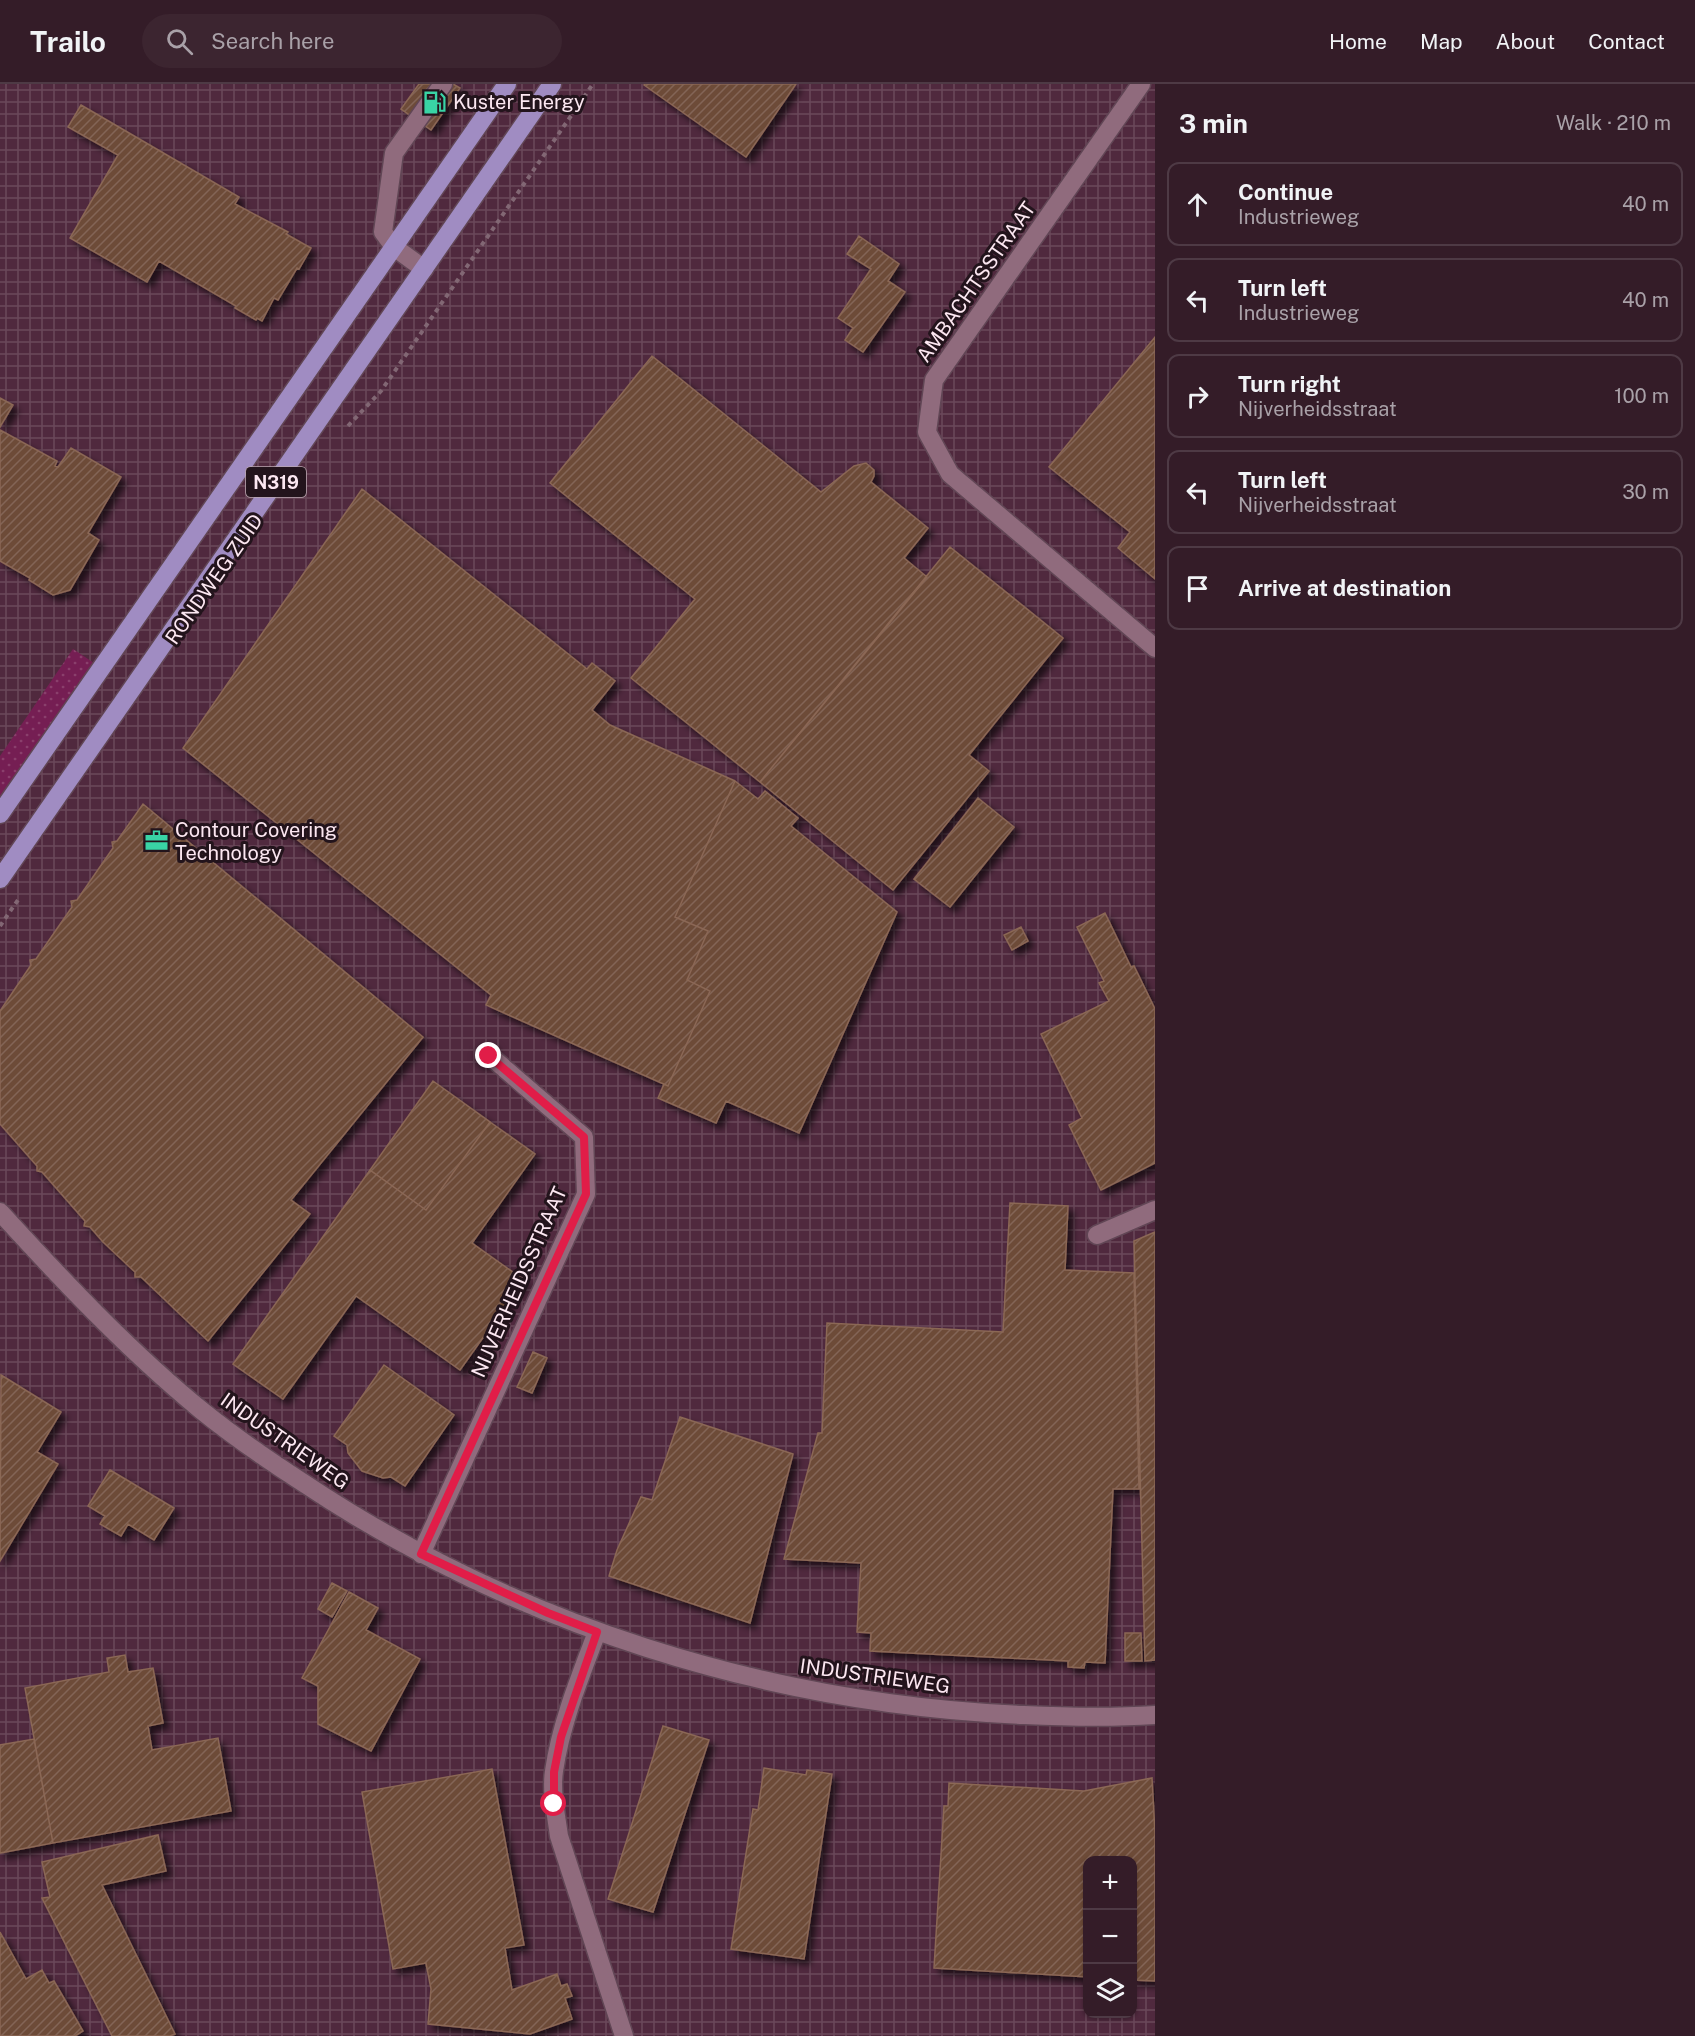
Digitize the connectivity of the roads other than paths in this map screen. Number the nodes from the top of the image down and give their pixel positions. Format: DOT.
graph roads {
  1 [pos="443,84"];
  2 [pos="507,84"];
  3 [pos="552,84"];
  4 [pos="1141,84"];
  5 [pos="394,247"];
  6 [pos="424,269"];
  7 [pos="1155,648"];
  8 [pos="0,814"];
  9 [pos="0,879"];
  10 [pos="489,1056"];
  11 [pos="1155,1210"];
  12 [pos="0,1212"];
  13 [pos="1097,1235"];
  14 [pos="421,1554"];
  15 [pos="597,1632"];
  16 [pos="1155,1715"];
  17 [pos="624,2036"];
  1 -- 5 [label="street"];
  2 -- 5 [label="main road, N319"];
  3 -- 6 [label="main road, RONDWEG ZUID / N319"];
  4 -- 7 [label="street, AMBACHTSSTRAAT"];
  5 -- 6 [label="street"];
  5 -- 8 [label="main road, N319"];
  6 -- 9 [label="main road, RONDWEG ZUID / N319"];
  10 -- 14 [label="street, NIJVERHEIDSSTRAAT"];
  11 -- 13 [label="street"];
  12 -- 14 [label="street, INDUSTRIEWEG"];
  14 -- 15 [label="street, INDUSTRIEWEG"];
  15 -- 16 [label="street, INDUSTRIEWEG"];
  15 -- 17 [label="street"];
}
